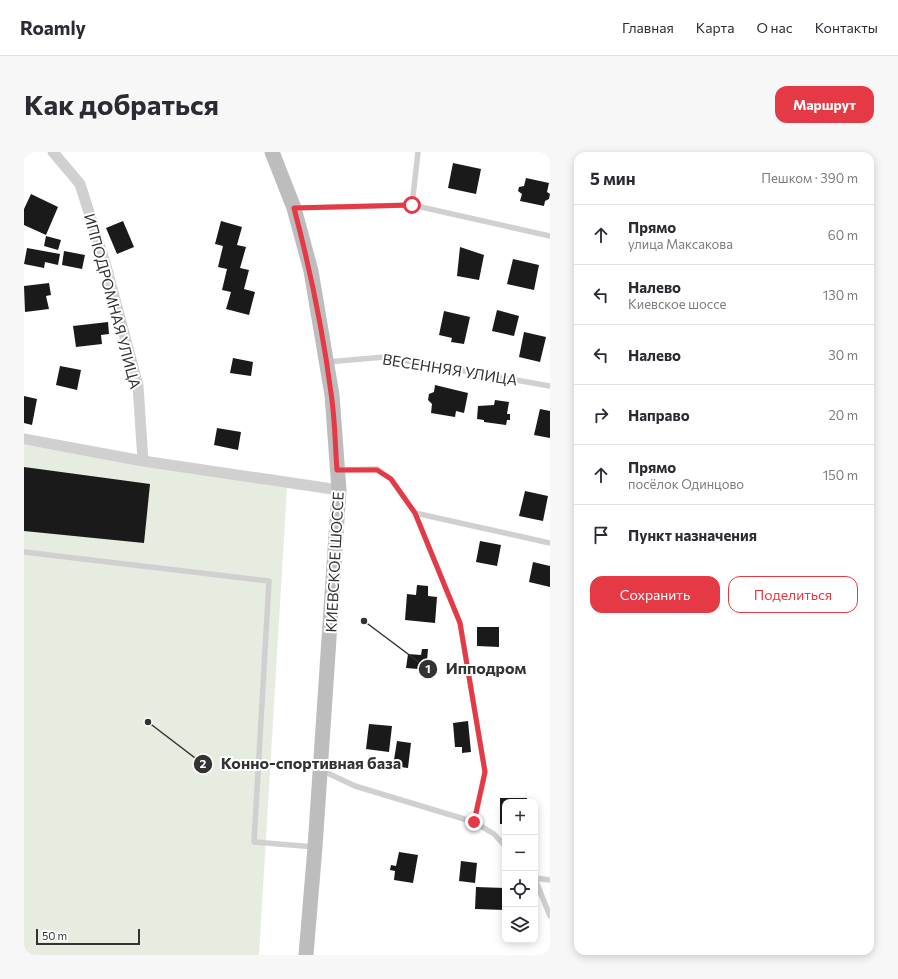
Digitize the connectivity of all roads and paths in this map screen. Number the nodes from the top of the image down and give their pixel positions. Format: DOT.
graph roads {
  1 [pos="53,152"];
  2 [pos="272,152"];
  3 [pos="418,152"];
  4 [pos="412,205"];
  5 [pos="294,208"];
  6 [pos="550,236"];
  7 [pos="326,362"];
  8 [pos="550,386"];
  9 [pos="24,439"];
  10 [pos="143,461"];
  11 [pos="337,470"];
  12 [pos="339,490"];
  13 [pos="415,513"];
  14 [pos="550,543"];
  15 [pos="24,552"];
  16 [pos="320,769"];
  17 [pos="474,822"];
  18 [pos="502,843"];
  19 [pos="316,847"];
  20 [pos="538,879"];
  21 [pos="550,880"];
  22 [pos="538,886"];
  23 [pos="550,916"];
  24 [pos="306,955"];
  1 -- 10 [label="street, ИППОДРОМНАЯ УЛИЦА"];
  2 -- 5 [label="main road, КИЕВСКОЕ ШОССЕ"];
  3 -- 4 [label="lane"];
  4 -- 5 [label="lane"];
  4 -- 6 [label="lane"];
  5 -- 7 [label="main road, КИЕВСКОЕ ШОССЕ"];
  7 -- 8 [label="lane, ВЕСЕННЯЯ УЛИЦА"];
  7 -- 11 [label="main road, КИЕВСКОЕ ШОССЕ"];
  9 -- 10 [label="street"];
  10 -- 12 [label="street"];
  11 -- 12 [label="main road, КИЕВСКОЕ ШОССЕ"];
  11 -- 13 [label="lane"];
  12 -- 16 [label="main road, КИЕВСКОЕ ШОССЕ"];
  13 -- 14 [label="lane"];
  13 -- 17 [label="lane"];
  15 -- 19 [label="lane"];
  16 -- 17 [label="lane"];
  16 -- 19 [label="main road, КИЕВСКОЕ ШОССЕ"];
  17 -- 18 [label="lane"];
  19 -- 24 [label="main road, КИЕВСКОЕ ШОССЕ"];
  20 -- 21 [label="lane"];
  22 -- 23 [label="lane"];
}
